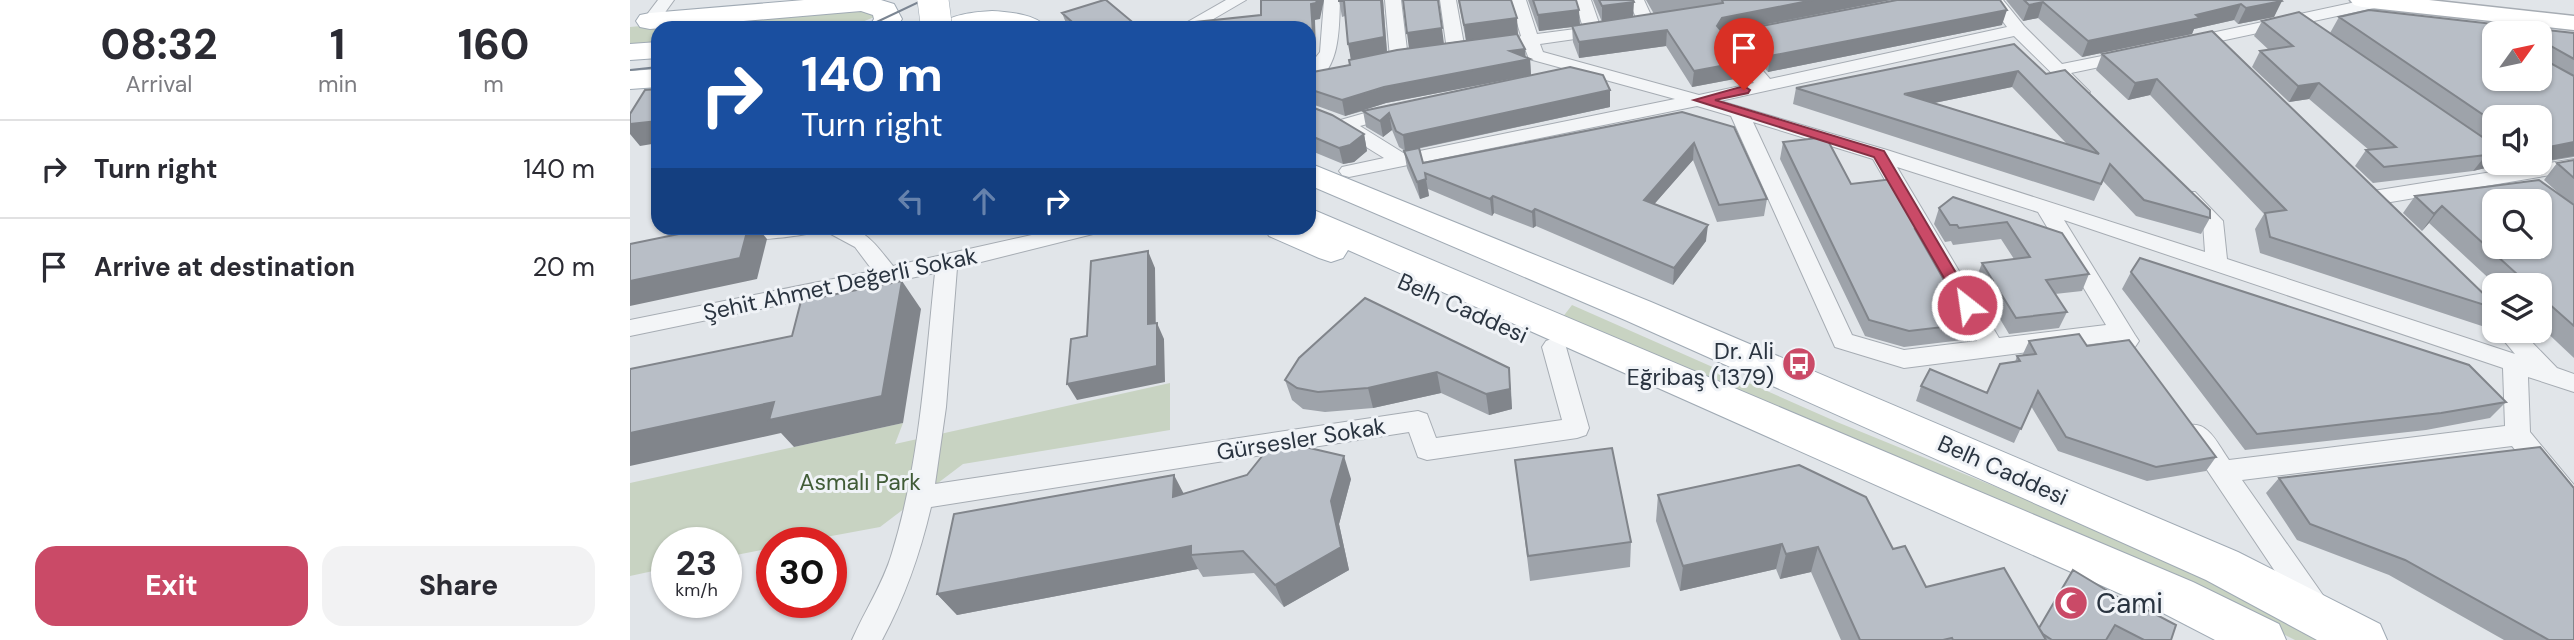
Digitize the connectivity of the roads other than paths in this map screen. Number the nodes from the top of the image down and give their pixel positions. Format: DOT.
graph roads {
  1 [pos="666,0"];
  2 [pos="788,0"];
  3 [pos="963,0"];
  4 [pos="1016,0"];
  5 [pos="1238,0"];
  6 [pos="1332,0"];
  7 [pos="1393,0"];
  8 [pos="1448,0"];
  9 [pos="1518,0"];
  10 [pos="1583,0"];
  11 [pos="1636,0"];
  12 [pos="1995,0"];
  13 [pos="2494,0"];
  14 [pos="2370,1"];
  15 [pos="2574,8"];
  16 [pos="2464,12"];
  17 [pos="652,21"];
  18 [pos="887,21"];
  19 [pos="935,21"];
  20 [pos="1016,21"];
  21 [pos="1030,21"];
  22 [pos="1198,21"];
  23 [pos="2298,21"];
  24 [pos="640,22"];
  25 [pos="1717,23"];
  26 [pos="2574,23"];
  27 [pos="2482,25"];
  28 [pos="1794,27"];
  29 [pos="2018,30"];
  30 [pos="1593,31"];
  31 [pos="2320,36"];
  32 [pos="2210,39"];
  33 [pos="1530,40"];
  34 [pos="1727,40"];
  35 [pos="1493,45"];
  36 [pos="2172,46"];
  37 [pos="651,50"];
  38 [pos="630,52"];
  39 [pos="2147,52"];
  40 [pos="1329,53"];
  41 [pos="1316,54"];
  42 [pos="2229,57"];
  43 [pos="1316,70"];
  44 [pos="1338,70"];
  45 [pos="1592,70"];
  46 [pos="2058,70"];
  47 [pos="1316,76"];
  48 [pos="651,78"];
  49 [pos="1551,79"];
  50 [pos="630,80"];
  51 [pos="1765,85"];
  52 [pos="1700,100"];
  53 [pos="1414,107"];
  54 [pos="2097,107"];
  55 [pos="1738,111"];
  56 [pos="1321,116"];
  57 [pos="1344,125"];
  58 [pos="1880,154"];
  59 [pos="1316,157"];
  60 [pos="1403,160"];
  61 [pos="2574,164"];
  62 [pos="1349,171"];
  63 [pos="1316,176"];
  64 [pos="2517,176"];
  65 [pos="2174,183"];
  66 [pos="2533,189"];
  67 [pos="2045,206"];
  68 [pos="2391,216"];
  69 [pos="1316,222"];
  70 [pos="735,235"];
  71 [pos="849,235"];
  72 [pos="1061,235"];
  73 [pos="1297,235"];
  74 [pos="708,242"];
  75 [pos="947,262"];
  76 [pos="2217,264"];
  77 [pos="888,275"];
  78 [pos="1638,310"];
  79 [pos="630,328"];
  80 [pos="2120,331"];
  81 [pos="2521,343"];
  82 [pos="1554,347"];
  83 [pos="1993,348"];
  84 [pos="2515,363"];
  85 [pos="2144,364"];
  86 [pos="1653,368"];
  87 [pos="2563,379"];
  88 [pos="2185,417"];
  89 [pos="2518,435"];
  90 [pos="2225,471"];
  91 [pos="921,497"];
  92 [pos="2574,504"];
  93 [pos="2323,619"];
  94 [pos="867,640"];
  95 [pos="2262,640"];
  96 [pos="2363,640"];
  1 -- 24 [label="street"];
  2 -- 24 [label="main road"];
  3 -- 19 [label="main road"];
  4 -- 21 [label="main road"];
  5 -- 22 [label="street"];
  6 -- 40 [label="street"];
  7 -- 8 [label="street"];
  9 -- 33 [label="street"];
  10 -- 30 [label="street"];
  11 -- 30 [label="street"];
  12 -- 29 [label="street"];
  13 -- 15 [label="main road"];
  14 -- 16 [label="main road"];
  14 -- 23 [label="street"];
  16 -- 26 [label="main road"];
  16 -- 27 [label="street"];
  17 -- 18 [label="main road"];
  19 -- 20 [label="main road"];
  23 -- 31 [label="street"];
  23 -- 32 [label="street"];
  25 -- 34 [label="street"];
  28 -- 34 [label="street"];
  29 -- 46 [label="street"];
  29 -- 51 [label="street"];
  30 -- 33 [label="street"];
  32 -- 36 [label="street"];
  32 -- 42 [label="street"];
  33 -- 35 [label="street"];
  33 -- 45 [label="street"];
  34 -- 51 [label="street"];
  37 -- 38 [label="main road"];
  39 -- 46 [label="street"];
  40 -- 41 [label="street"];
  40 -- 43 [label="street"];
  44 -- 47 [label="street"];
  45 -- 49 [label="street"];
  45 -- 52 [label="street"];
  46 -- 54 [label="street"];
  48 -- 50 [label="main road"];
  51 -- 52 [label="street"];
  52 -- 55 [label="street"];
  52 -- 60 [label="street"];
  53 -- 57 [label="street"];
  55 -- 58 [label="street"];
  55 -- 83 [label="street"];
  56 -- 57 [label="street"];
  57 -- 60 [label="street"];
  58 -- 67 [label="street"];
  58 -- 83 [label="street"];
  59 -- 62 [label="main road, Belh Caddesi"];
  60 -- 62 [label="street"];
  61 -- 64 [label="street"];
  62 -- 78 [label="main road, Belh Caddesi"];
  63 -- 78 [label="main road, Belh Caddesi"];
  64 -- 66 [label="street"];
  64 -- 68 [label="street"];
  65 -- 76 [label="street"];
  67 -- 76 [label="street"];
  67 -- 80 [label="street"];
  69 -- 86 [label="main road, Belh Caddesi"];
  70 -- 74 [label="street"];
  71 -- 77 [label="street"];
  72 -- 75 [label="street, Şehit Ahmet Değerli Sokak"];
  73 -- 82 [label="main road, Belh Caddesi"];
  75 -- 77 [label="street, Şehit Ahmet Değerli Sokak"];
  75 -- 91 [label="street"];
  76 -- 84 [label="street"];
  77 -- 79 [label="street, Şehit Ahmet Değerli Sokak"];
  78 -- 93 [label="main road, Belh Caddesi"];
  80 -- 83 [label="street"];
  80 -- 85 [label="street"];
  81 -- 87 [label="street"];
  82 -- 86 [label="main road, Belh Caddesi"];
  82 -- 91 [label="street, Gürsesler Sokak"];
  84 -- 87 [label="street"];
  84 -- 89 [label="street"];
  86 -- 95 [label="main road, Belh Caddesi"];
  88 -- 90 [label="street"];
  89 -- 90 [label="street"];
  89 -- 92 [label="street"];
  90 -- 93 [label="street"];
  91 -- 94 [label="street"];
  93 -- 96 [label="main road, Belh Caddesi"];
}
